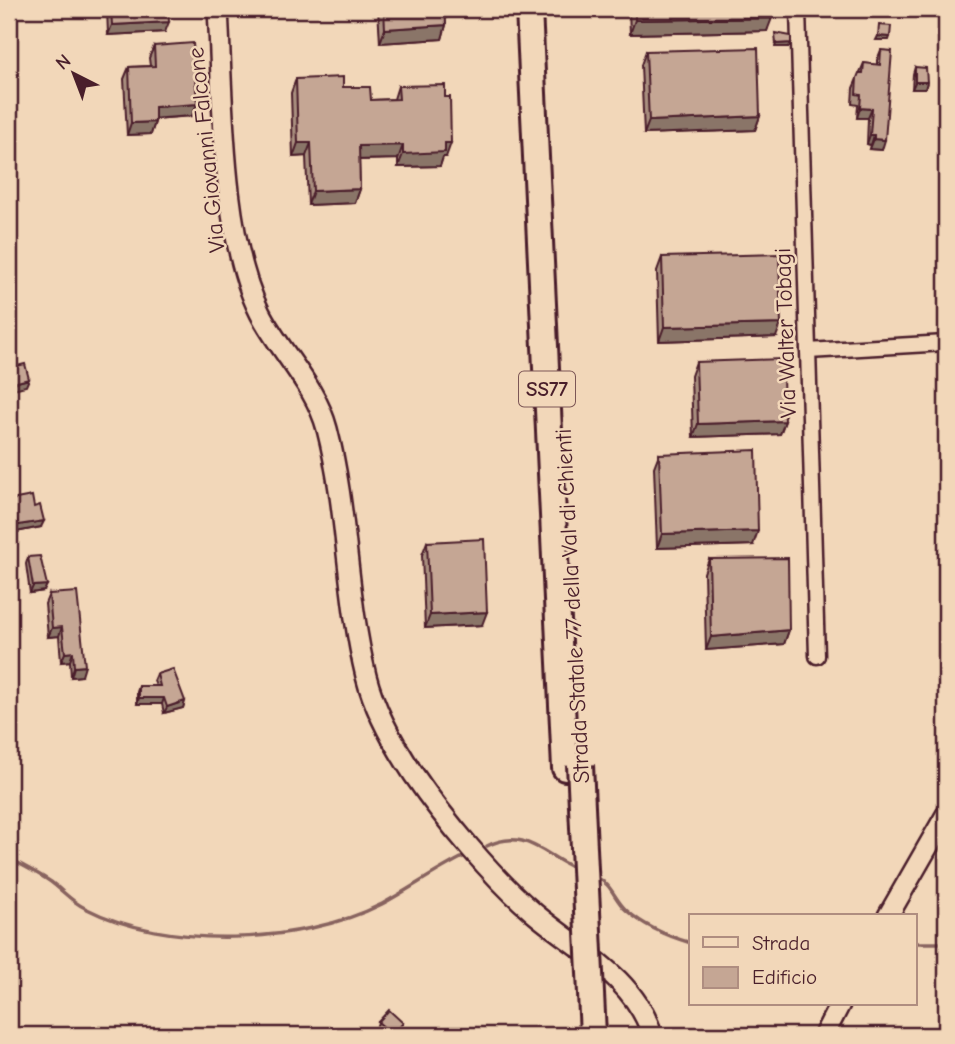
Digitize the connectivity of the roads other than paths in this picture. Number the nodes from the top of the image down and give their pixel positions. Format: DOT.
graph roads {
  1 [pos="218,9"];
  2 [pos="529,9"];
  3 [pos="544,9"];
  4 [pos="798,9"];
  5 [pos="946,343"];
  6 [pos="808,351"];
  7 [pos="817,656"];
  8 [pos="572,766"];
  9 [pos="946,816"];
  10 [pos="889,914"];
  11 [pos="839,1006"];
  12 [pos="578,1035"];
  13 [pos="593,1035"];
  14 [pos="652,1035"];
  15 [pos="824,1035"];
  1 -- 14 [label="street, Via Giovanni Falcone"];
  2 -- 8 [label="highway, Strada Statale 77 della Val di Chienti / SS77"];
  3 -- 8 [label="highway, Strada Statale 77 della Val di Chienti / SS77"];
  4 -- 6 [label="street, Via Walter Tobagi"];
  5 -- 6 [label="street"];
  6 -- 7 [label="street, Via Walter Tobagi"];
  8 -- 12 [label="highway, Strada Statale 77 della Val di Chienti / SS77"];
  8 -- 13 [label="highway, Strada Statale 77 della Val di Chienti / SS77, bridge"];
  9 -- 10 [label="street"];
  11 -- 15 [label="street"];
}
